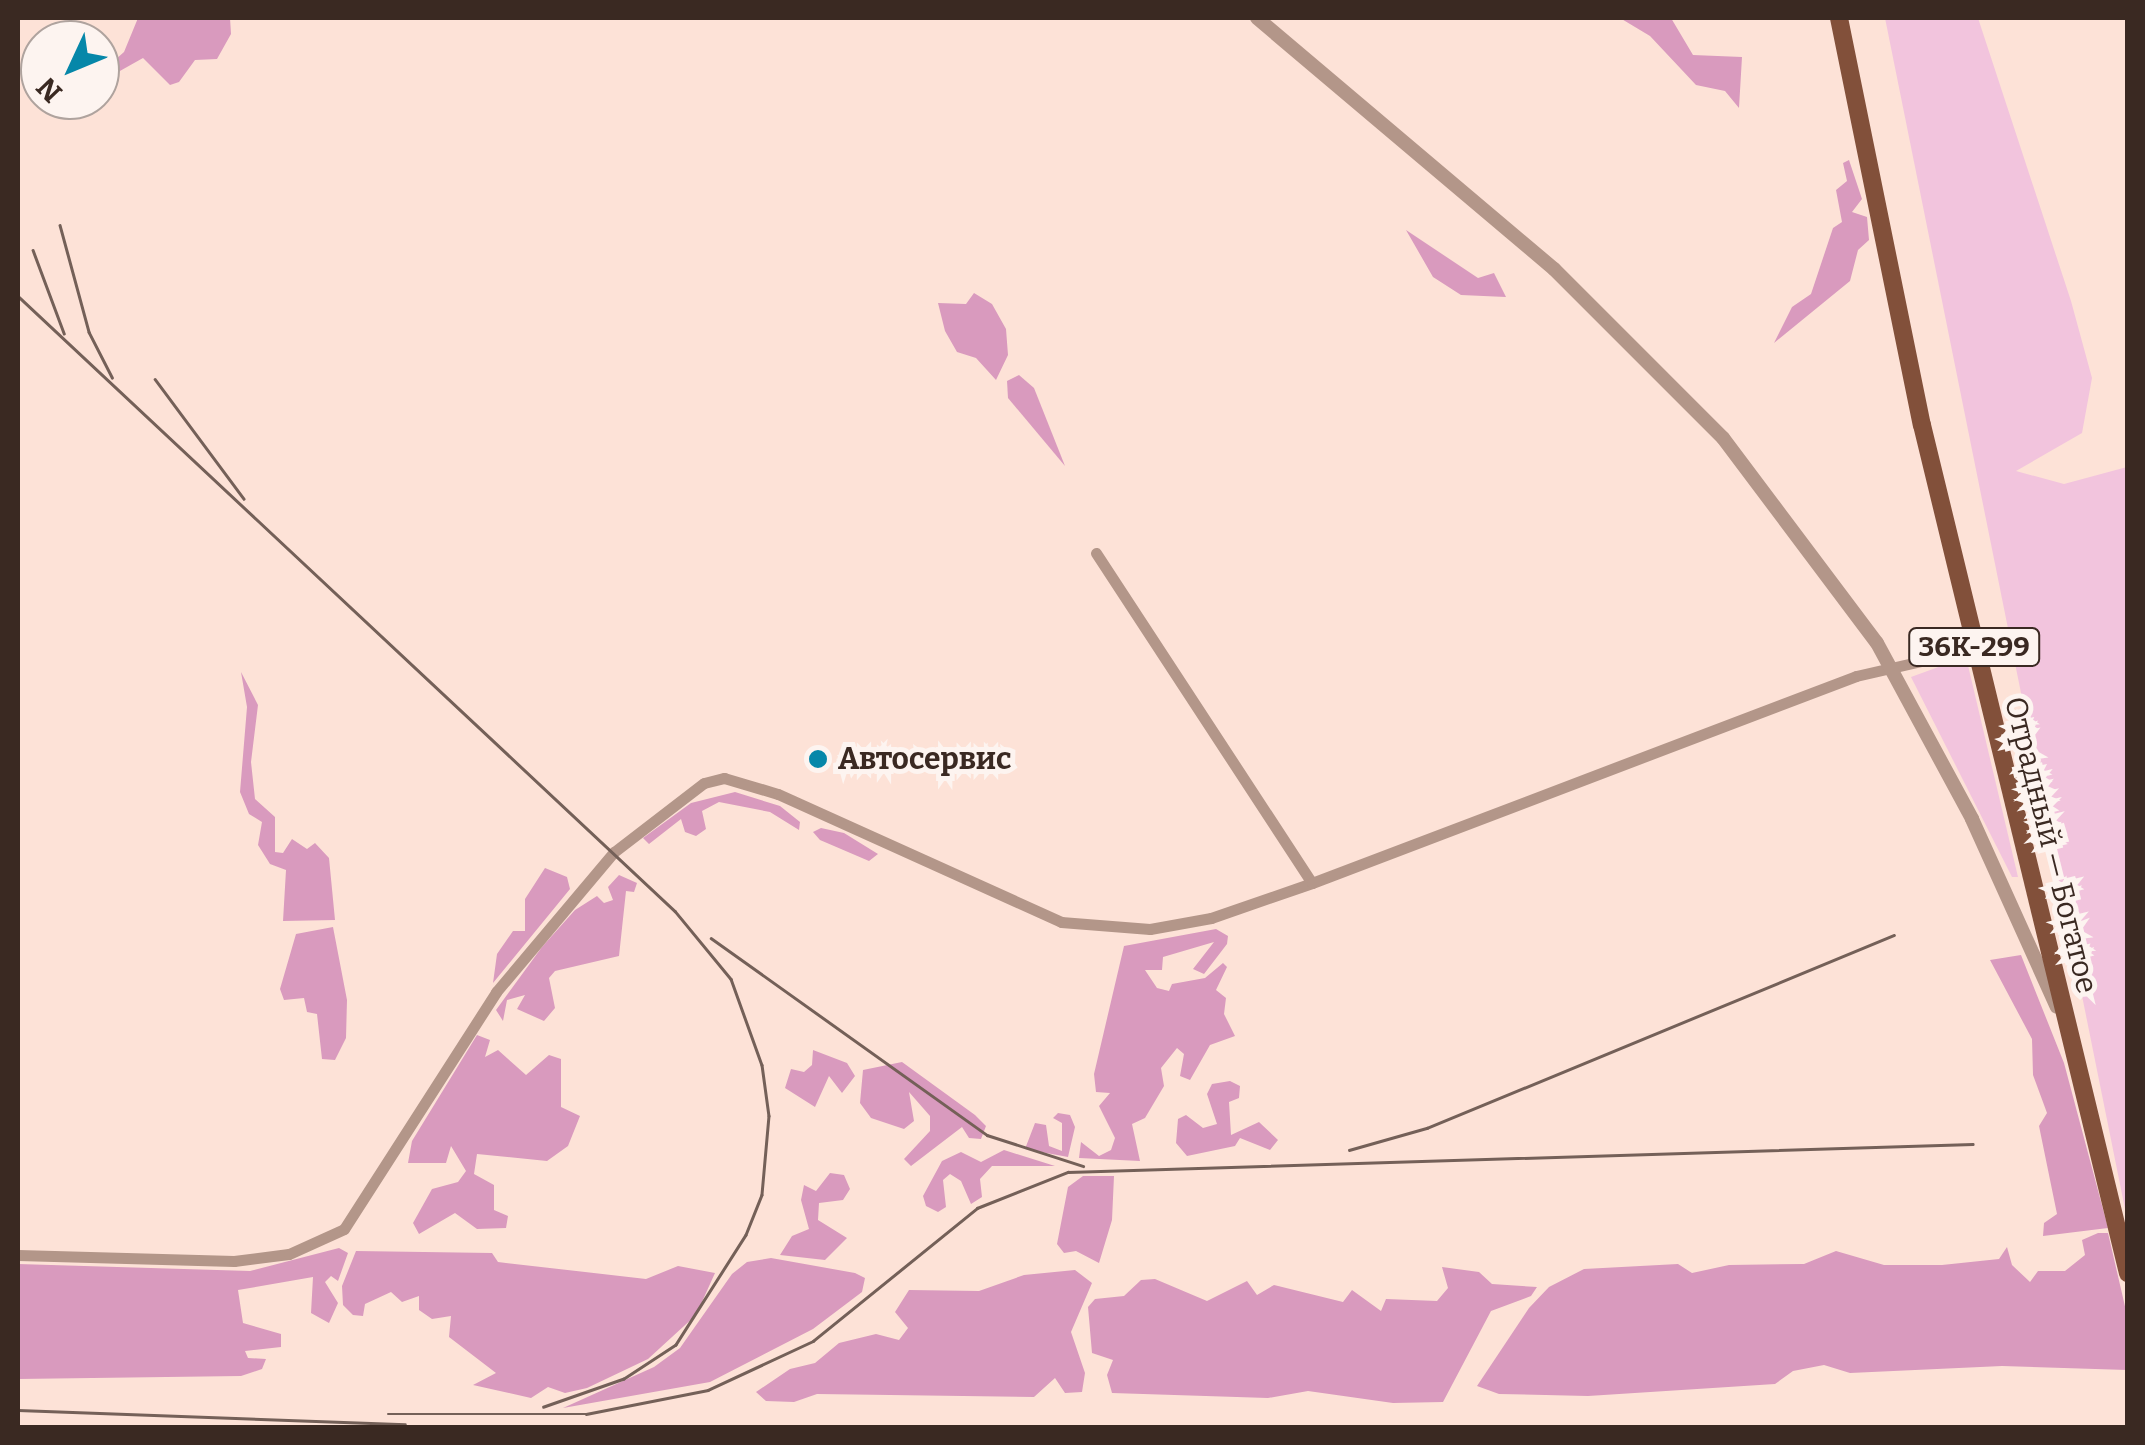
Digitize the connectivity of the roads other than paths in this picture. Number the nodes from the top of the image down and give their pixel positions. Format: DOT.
graph roads {
  1 [pos="1257,18"];
  2 [pos="1839,18"];
  3 [pos="1096,553"];
  4 [pos="1974,649"];
  5 [pos="1892,669"];
  6 [pos="1312,883"];
  7 [pos="2070,1040"];
  8 [pos="18,1255"];
  9 [pos="2128,1273"];
  1 -- 5 [label="street"];
  2 -- 4 [label="main road, Отрадный — Богатое / 36К-299"];
  3 -- 6 [label="street"];
  4 -- 5 [label="street"];
  4 -- 7 [label="main road, Отрадный — Богатое / 36К-299"];
  5 -- 6 [label="street"];
  5 -- 7 [label="street"];
  6 -- 8 [label="street"];
  7 -- 9 [label="main road, Отрадный — Богатое / 36К-299"];
}
